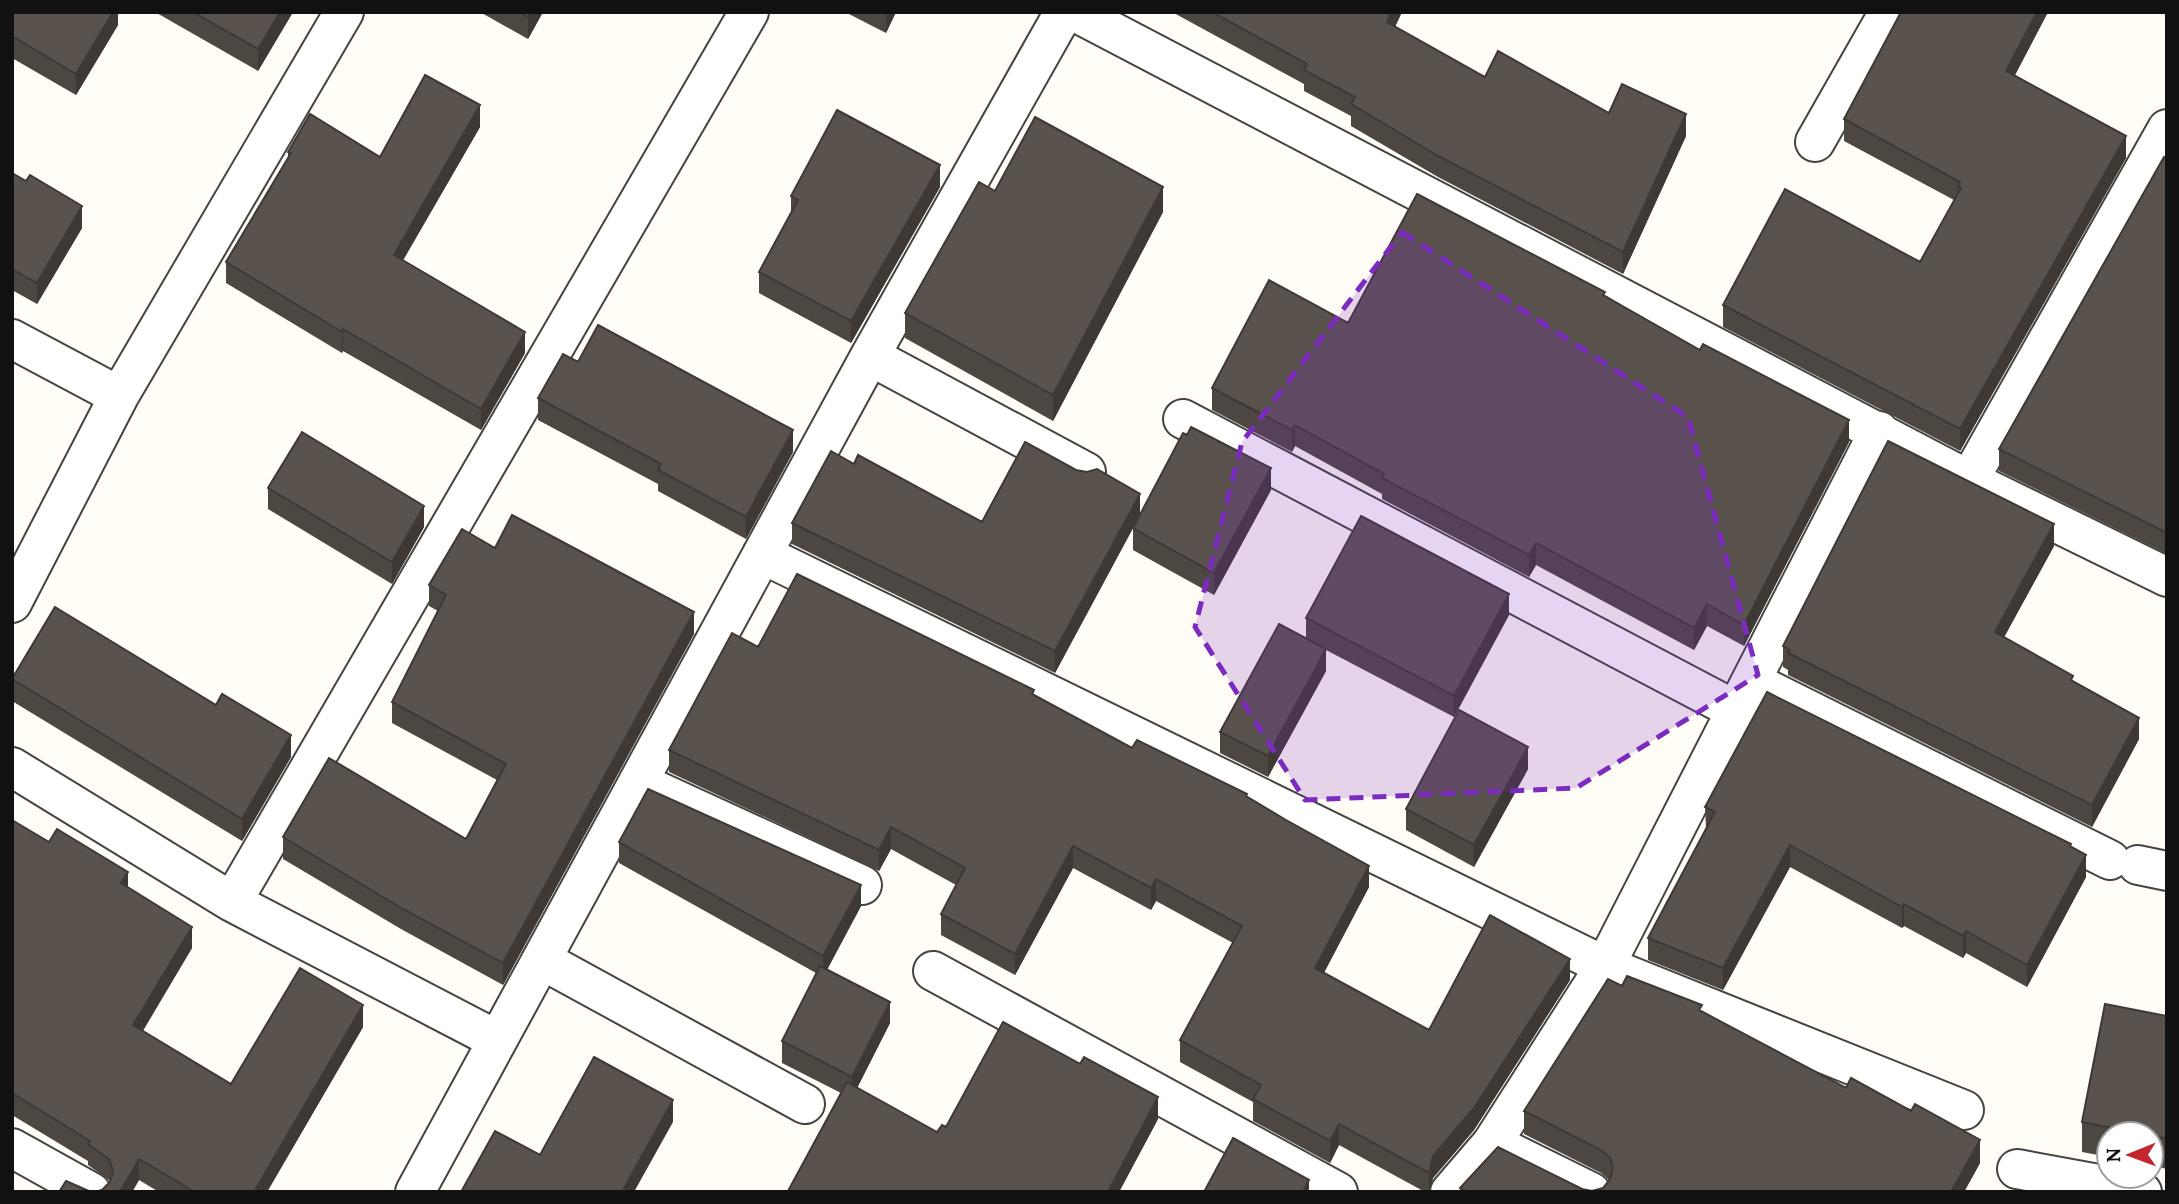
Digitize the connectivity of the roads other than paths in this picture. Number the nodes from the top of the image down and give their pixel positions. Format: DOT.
graph roads {
  1 [pos="344,12"];
  2 [pos="749,12"];
  3 [pos="1064,12"];
  4 [pos="1075,12"];
  5 [pos="1889,12"];
  6 [pos="2167,128"];
  7 [pos="1815,142"];
  8 [pos="12,339"];
  9 [pos="870,356"];
  10 [pos="119,396"];
  11 [pos="1183,419"];
  12 [pos="1879,431"];
  13 [pos="1086,472"];
  14 [pos="1969,481"];
  15 [pos="762,554"];
  16 [pos="2167,577"];
  17 [pos="12,603"];
  18 [pos="1745,697"];
  19 [pos="12,767"];
  20 [pos="638,782"];
  21 [pos="2138,865"];
  22 [pos="862,885"];
  23 [pos="232,902"];
  24 [pos="542,960"];
  25 [pos="1605,966"];
  26 [pos="933,971"];
  27 [pos="497,1040"];
  28 [pos="805,1104"];
  29 [pos="1964,1110"];
  30 [pos="1492,1143"];
  31 [pos="12,1148"];
  32 [pos="2017,1169"];
  33 [pos="90,1192"];
  34 [pos="415,1192"];
  35 [pos="1338,1192"];
  36 [pos="1450,1192"];
  37 [pos="1591,1192"];
  38 [pos="2142,1192"];
  1 -- 10 [label="street"];
  2 -- 23 [label="street"];
  3 -- 9 [label="street"];
  4 -- 12 [label="street"];
  5 -- 7 [label="street"];
  6 -- 14 [label="street"];
  8 -- 10 [label="street"];
  9 -- 13 [label="street"];
  9 -- 15 [label="street"];
  10 -- 17 [label="street"];
  11 -- 18 [label="street"];
  12 -- 14 [label="street"];
  12 -- 18 [label="street"];
  14 -- 16 [label="street"];
  15 -- 20 [label="street"];
  15 -- 25 [label="street"];
  18 -- 21 [label="street"];
  18 -- 25 [label="street"];
  19 -- 23 [label="street"];
  20 -- 22 [label="street"];
  20 -- 24 [label="street"];
  23 -- 27 [label="street"];
  24 -- 27 [label="street"];
  24 -- 28 [label="street"];
  25 -- 29 [label="street"];
  25 -- 30 [label="street"];
  26 -- 35 [label="street"];
  27 -- 34 [label="street"];
  30 -- 36 [label="street"];
  30 -- 37 [label="street"];
  31 -- 33 [label="street"];
  32 -- 38 [label="street"];
}
